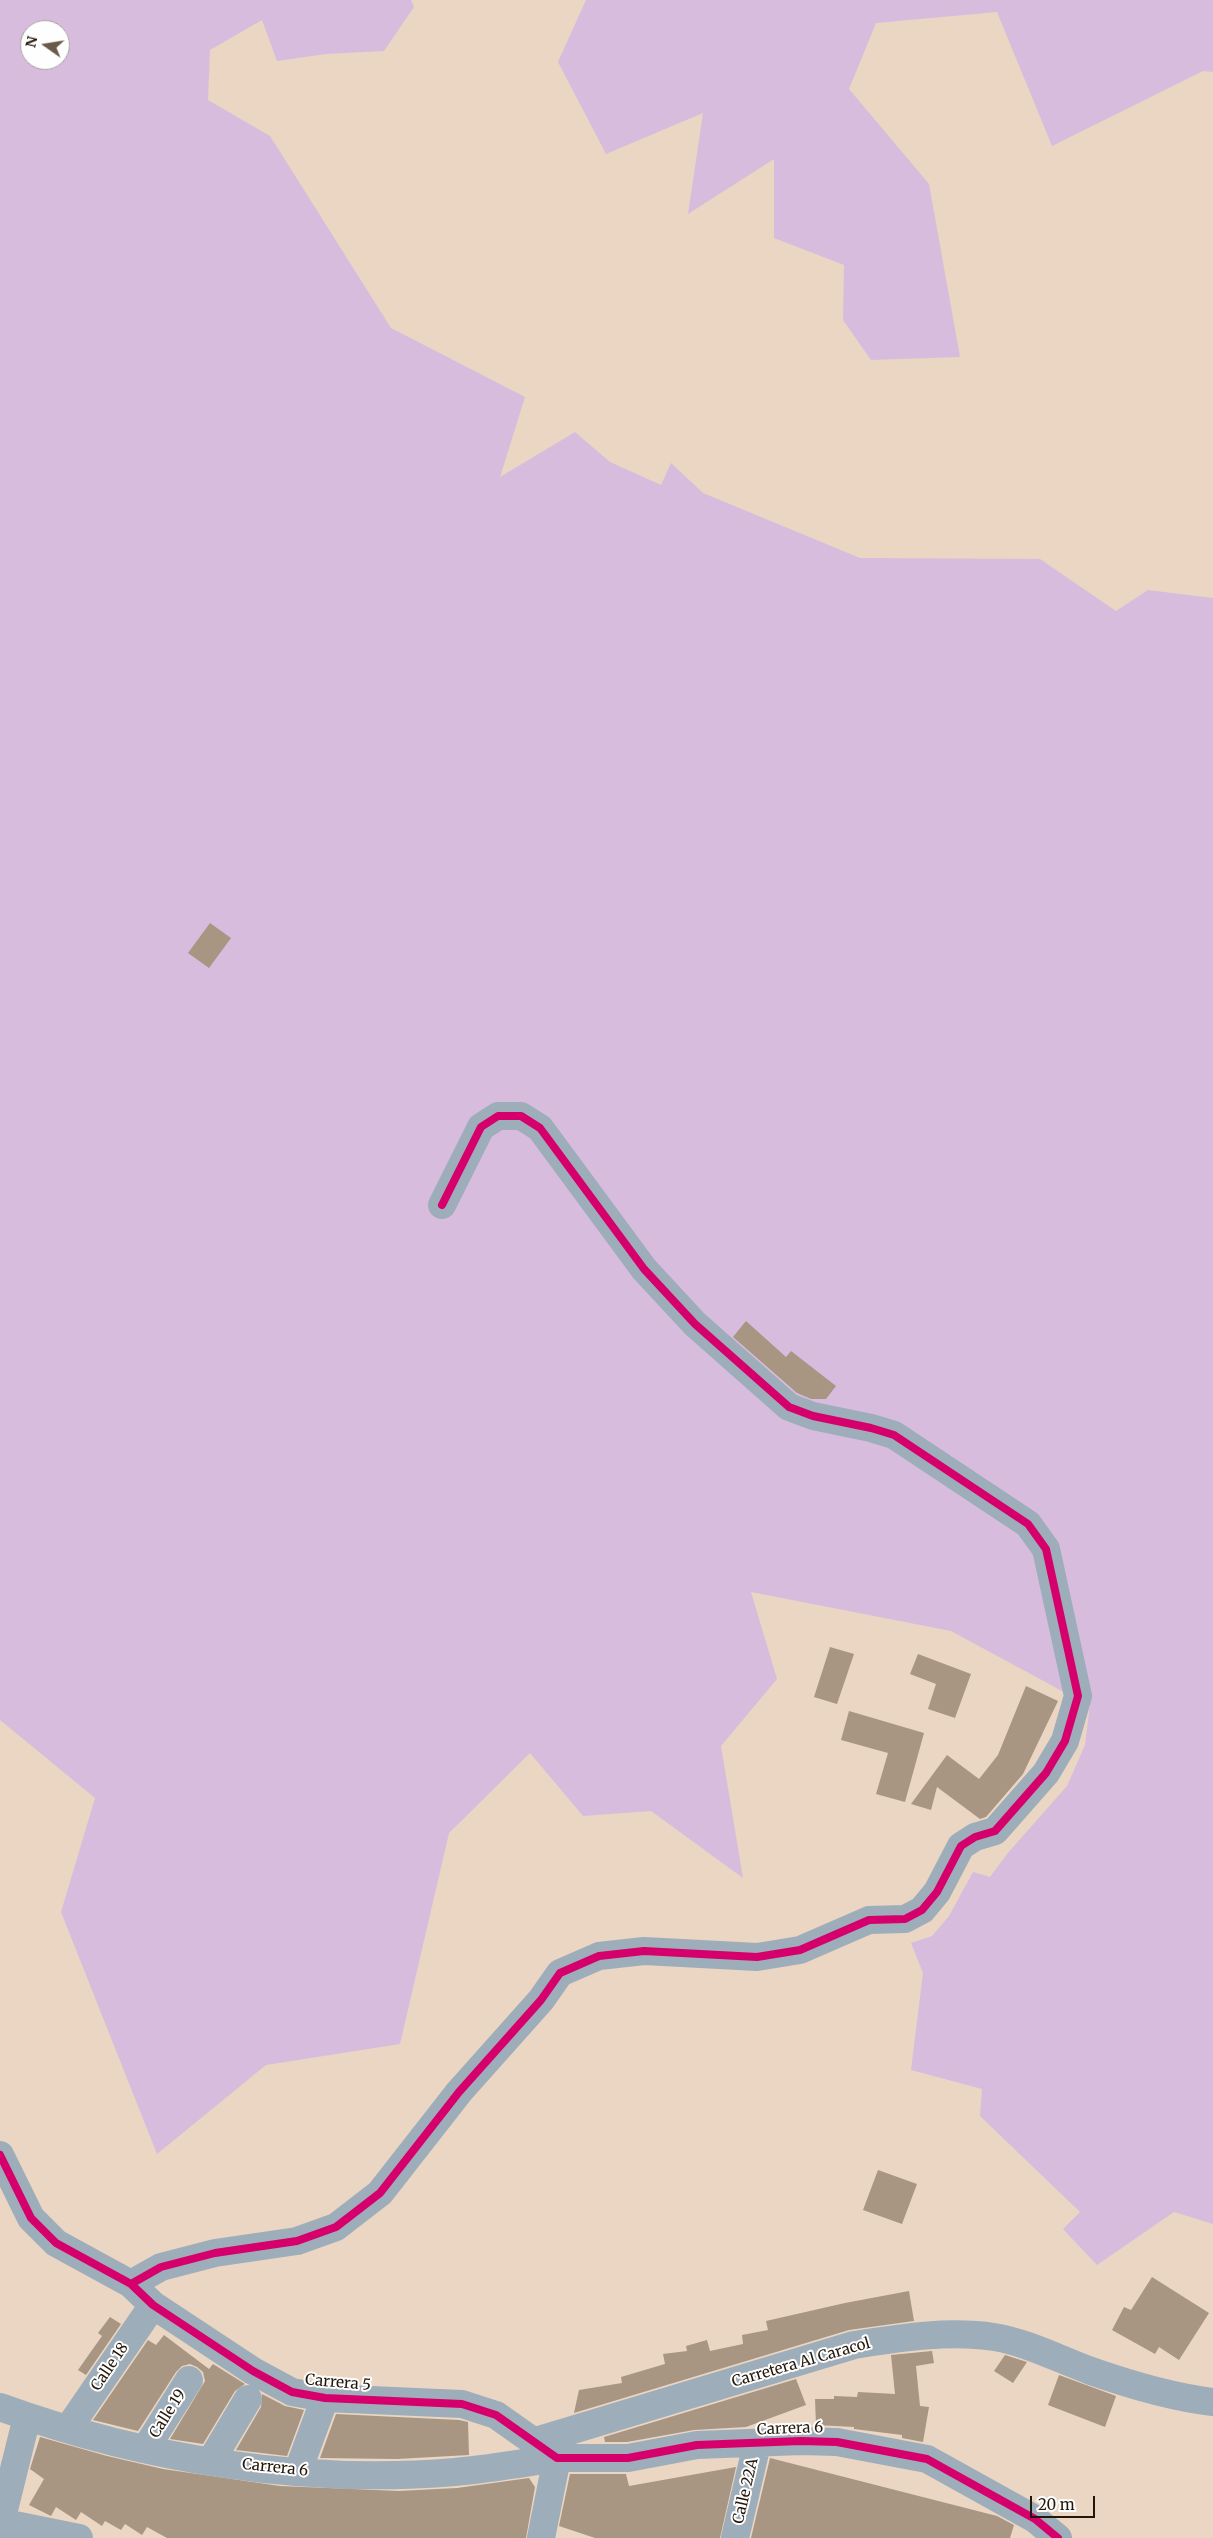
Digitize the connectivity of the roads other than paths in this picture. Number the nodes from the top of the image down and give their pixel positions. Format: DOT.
graph roads {
  1 [pos="442,1205"];
  2 [pos="0,2155"];
  3 [pos="131,2284"];
  4 [pos="153,2305"];
  5 [pos="190,2380"];
  6 [pos="326,2398"];
  7 [pos="248,2399"];
  8 [pos="1213,2402"];
  9 [pos="0,2408"];
  10 [pos="27,2417"];
  11 [pos="68,2429"];
  12 [pos="536,2441"];
  13 [pos="757,2444"];
  14 [pos="146,2448"];
  15 [pos="557,2458"];
  16 [pos="211,2461"];
  17 [pos="298,2471"];
  18 [pos="0,2523"];
  19 [pos="1032,2529"];
  20 [pos="79,2538"];
  21 [pos="541,2538"];
  22 [pos="735,2538"];
  23 [pos="1058,2538"];
  1 -- 3 [label="street"];
  2 -- 3 [label="street, Carrera 5"];
  3 -- 4 [label="street, Carrera 5"];
  4 -- 6 [label="street, Carrera 5"];
  4 -- 11 [label="street, Calle 18"];
  5 -- 14 [label="street, Calle 19"];
  6 -- 12 [label="street, Carrera 5"];
  6 -- 17 [label="street"];
  7 -- 16 [label="street"];
  8 -- 12 [label="street, Carretera Al Caracol"];
  9 -- 10 [label="street, Carrera 6"];
  10 -- 11 [label="street, Carrera 6"];
  10 -- 18 [label="street"];
  11 -- 14 [label="street, Carrera 6"];
  12 -- 15 [label="street"];
  13 -- 15 [label="street, Carrera 6"];
  13 -- 19 [label="street, Carrera 6"];
  13 -- 22 [label="street, Calle 22A"];
  14 -- 16 [label="street, Carrera 6"];
  15 -- 17 [label="street, Carrera 6"];
  15 -- 21 [label="street"];
  16 -- 17 [label="street, Carrera 6"];
  18 -- 20 [label="street"];
  19 -- 23 [label="street, Carrera 6"];
}
